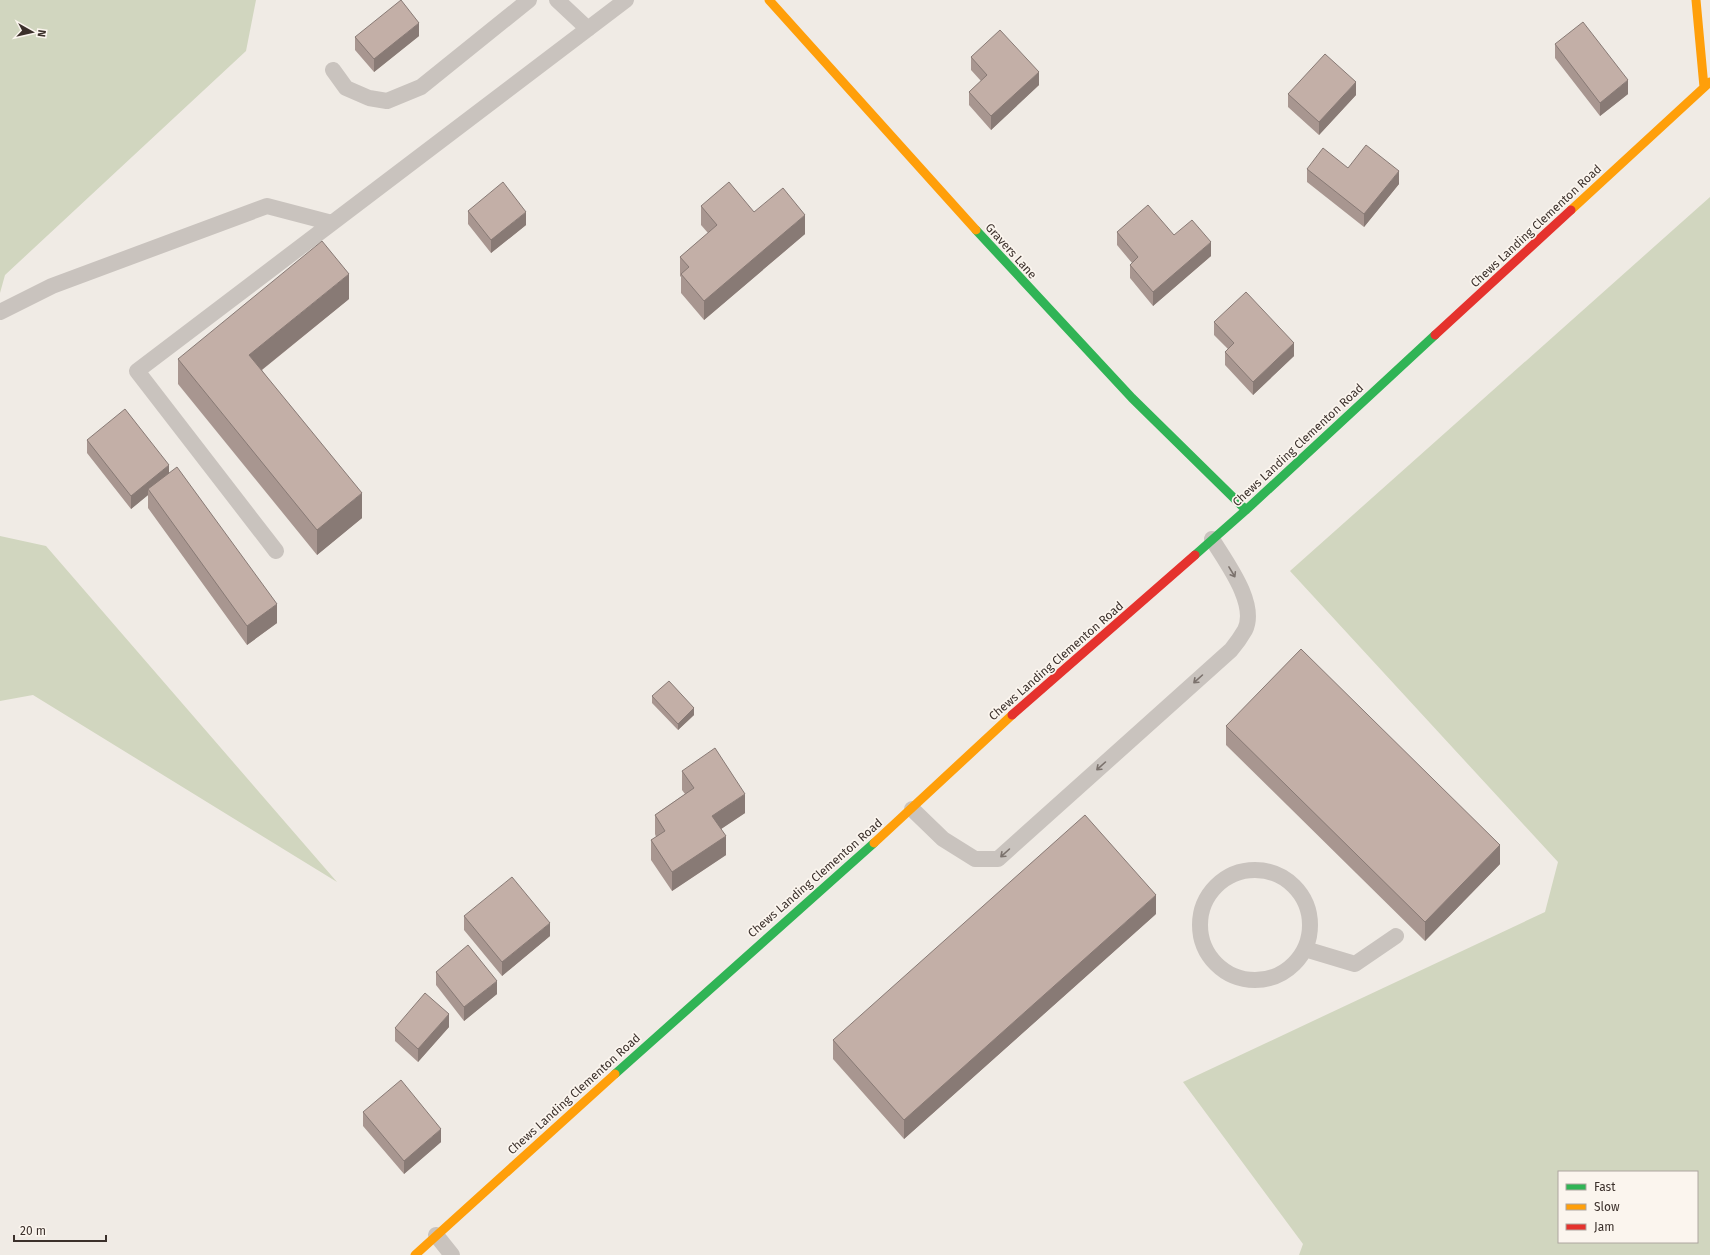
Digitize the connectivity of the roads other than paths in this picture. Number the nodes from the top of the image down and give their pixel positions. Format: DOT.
graph roads {
  1 [pos="530,0"];
  2 [pos="557,0"];
  3 [pos="626,0"];
  4 [pos="769,0"];
  5 [pos="1696,0"];
  6 [pos="588,29"];
  7 [pos="333,70"];
  8 [pos="1707,84"];
  9 [pos="332,223"];
  10 [pos="0,312"];
  11 [pos="1246,510"];
  12 [pos="1212,539"];
  13 [pos="276,551"];
  14 [pos="912,809"];
  15 [pos="1396,936"];
  16 [pos="1305,949"];
  17 [pos="436,1235"];
  18 [pos="415,1255"];
  19 [pos="452,1255"];
  1 -- 7 [label="lane"];
  2 -- 6 [label="lane"];
  3 -- 6 [label="lane"];
  4 -- 11 [label="main road, Gravers Lane"];
  5 -- 8 [label="main road"];
  6 -- 9 [label="lane"];
  8 -- 11 [label="main road, Chews Landing Clementon Road"];
  9 -- 10 [label="lane"];
  9 -- 13 [label="lane"];
  11 -- 12 [label="main road, Chews Landing Clementon Road"];
  12 -- 14 [label="main road, Chews Landing Clementon Road"];
  12 -- 14 [label="lane, one-way"];
  14 -- 17 [label="main road, Chews Landing Clementon Road"];
  15 -- 16 [label="lane"];
  16 -- 16 [label="lane"];
  17 -- 18 [label="main road, Chews Landing Clementon Road"];
  17 -- 19 [label="lane"];
}
